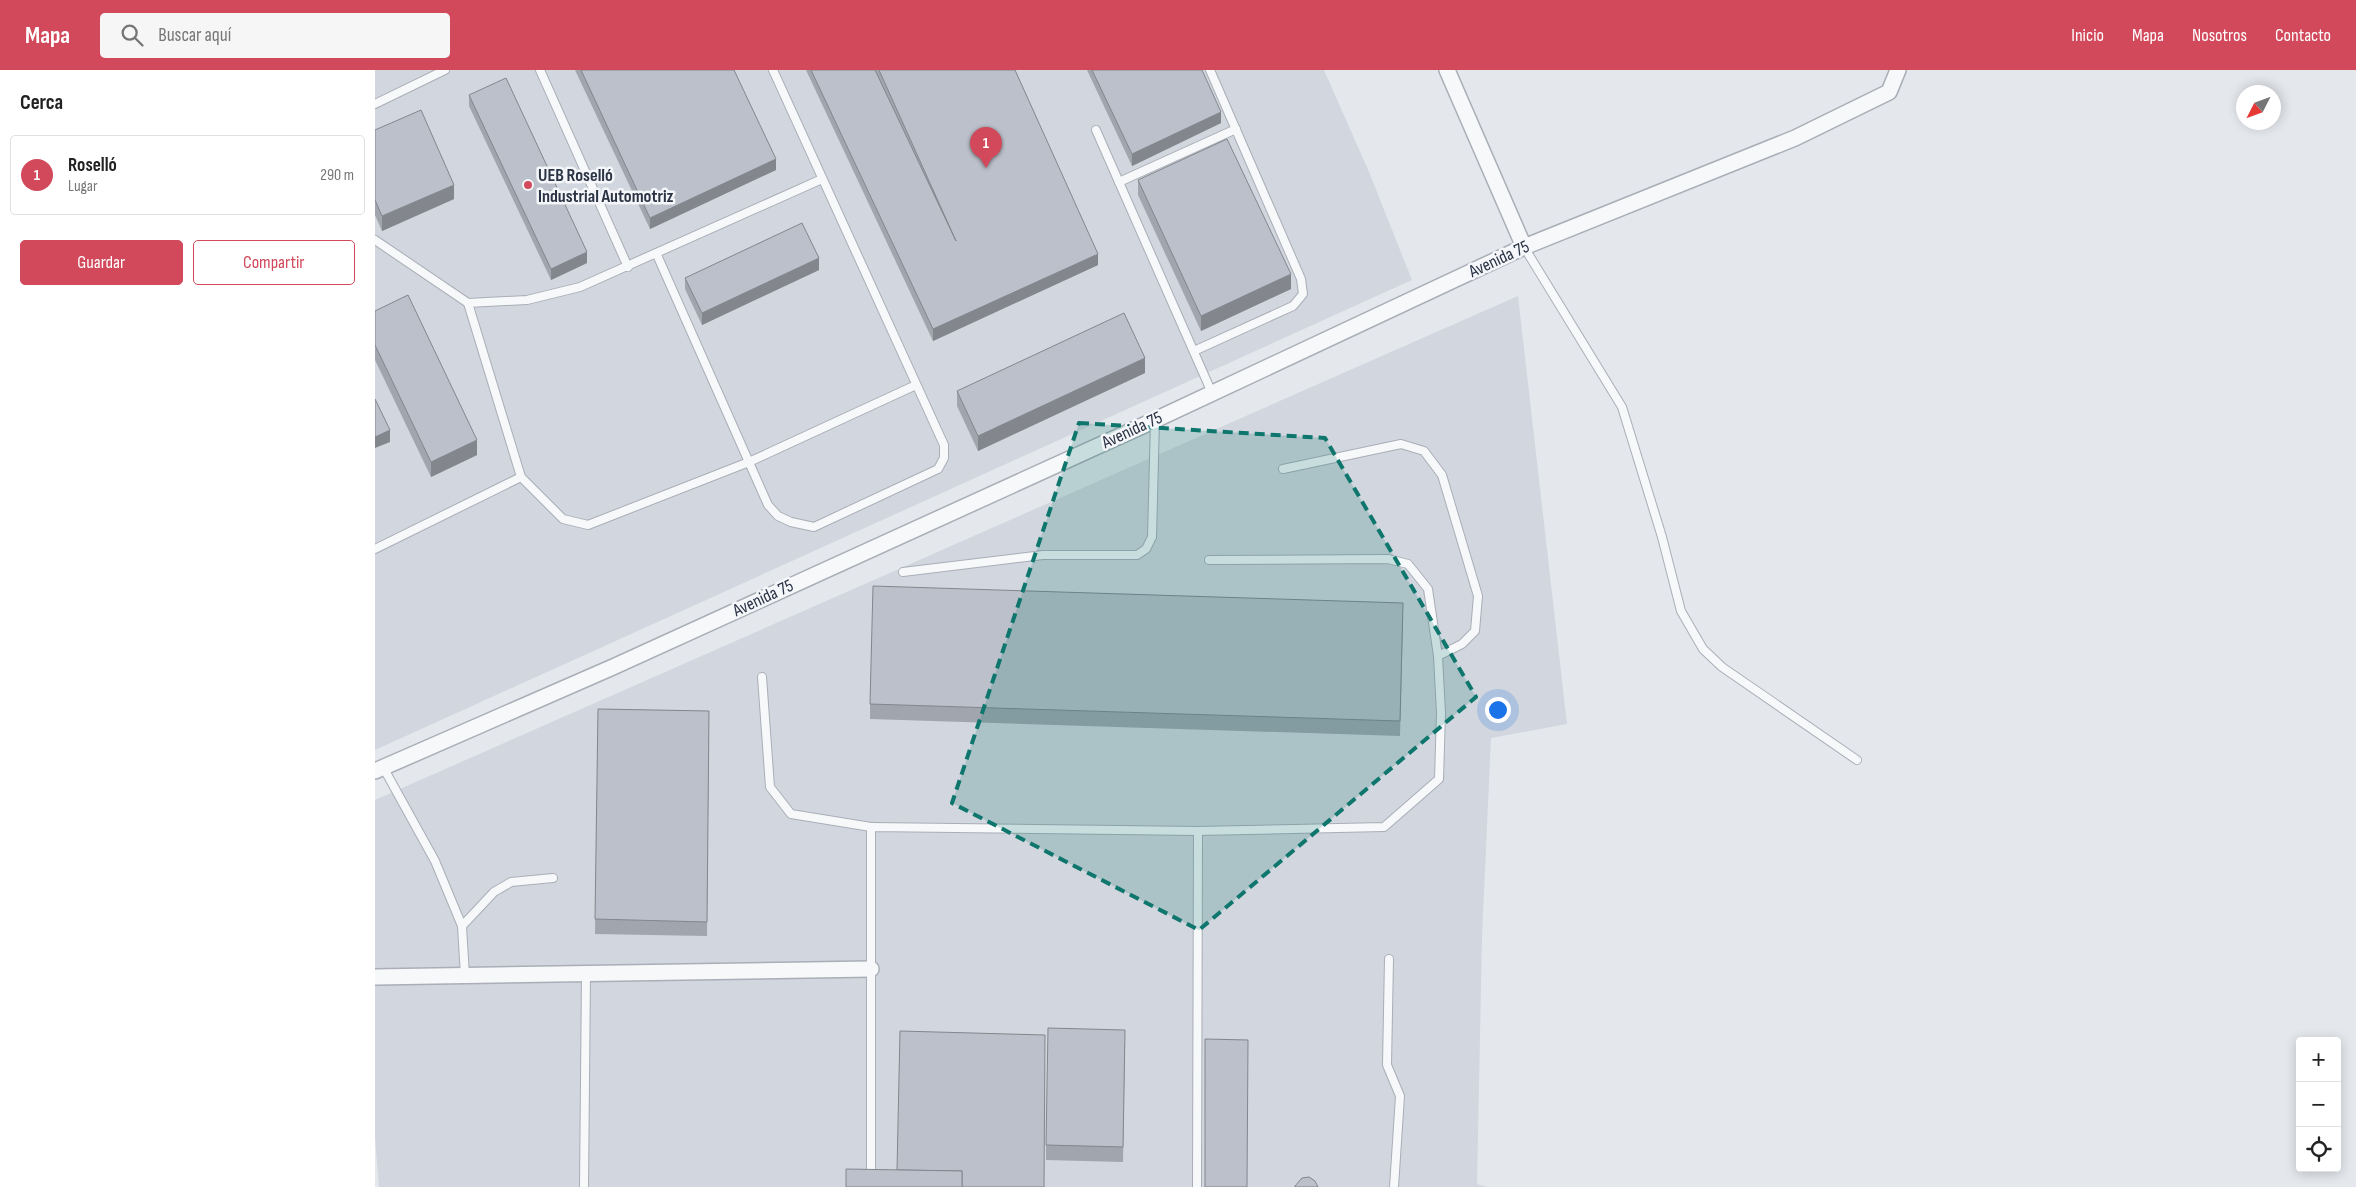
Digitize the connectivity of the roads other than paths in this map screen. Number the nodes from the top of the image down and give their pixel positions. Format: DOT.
graph roads {
  1 [pos="445,70"];
  2 [pos="540,70"];
  3 [pos="773,70"];
  4 [pos="1210,70"];
  5 [pos="1447,70"];
  6 [pos="1897,70"];
  7 [pos="375,104"];
  8 [pos="1096,130"];
  9 [pos="1236,130"];
  10 [pos="822,178"];
  11 [pos="1119,182"];
  12 [pos="375,240"];
  13 [pos="1524,246"];
  14 [pos="657,254"];
  15 [pos="628,267"];
  16 [pos="468,303"];
  17 [pos="1194,351"];
  18 [pos="916,385"];
  19 [pos="1212,393"];
  20 [pos="1155,420"];
  21 [pos="749,462"];
  22 [pos="1283,469"];
  23 [pos="521,477"];
  24 [pos="375,549"];
  25 [pos="1209,560"];
  26 [pos="903,572"];
  27 [pos="1438,656"];
  28 [pos="762,677"];
  29 [pos="1857,760"];
  30 [pos="379,769"];
  31 [pos="871,827"];
  32 [pos="1198,830"];
  33 [pos="553,878"];
  34 [pos="463,926"];
  35 [pos="1389,959"];
  36 [pos="871,969"];
  37 [pos="586,974"];
  38 [pos="465,976"];
  39 [pos="375,977"];
  40 [pos="871,1184"];
  41 [pos="583,1187"];
  42 [pos="1197,1187"];
  43 [pos="1394,1187"];
  1 -- 7 [label="lane"];
  2 -- 15 [label="lane"];
  3 -- 10 [label="lane"];
  4 -- 9 [label="lane"];
  5 -- 13 [label="street"];
  6 -- 13 [label="street, Avenida 75"];
  8 -- 11 [label="lane"];
  9 -- 11 [label="lane"];
  9 -- 17 [label="lane"];
  10 -- 14 [label="lane"];
  10 -- 18 [label="lane"];
  11 -- 17 [label="lane"];
  12 -- 16 [label="lane"];
  13 -- 19 [label="street, Avenida 75"];
  13 -- 29 [label="lane"];
  14 -- 15 [label="lane"];
  14 -- 21 [label="lane"];
  15 -- 16 [label="lane"];
  16 -- 23 [label="lane"];
  17 -- 19 [label="lane"];
  18 -- 21 [label="lane"];
  18 -- 21 [label="lane"];
  19 -- 20 [label="street, Avenida 75"];
  20 -- 26 [label="lane"];
  20 -- 30 [label="street, Avenida 75"];
  21 -- 23 [label="lane"];
  22 -- 27 [label="lane"];
  23 -- 24 [label="lane"];
  25 -- 27 [label="lane"];
  27 -- 32 [label="lane"];
  28 -- 31 [label="lane"];
  30 -- 34 [label="lane"];
  31 -- 32 [label="lane"];
  31 -- 36 [label="lane"];
  32 -- 42 [label="lane"];
  33 -- 34 [label="lane"];
  34 -- 38 [label="lane"];
  35 -- 43 [label="lane"];
  36 -- 37 [label="street"];
  36 -- 40 [label="lane"];
  37 -- 38 [label="street"];
  37 -- 41 [label="lane"];
  38 -- 39 [label="street"];
}
